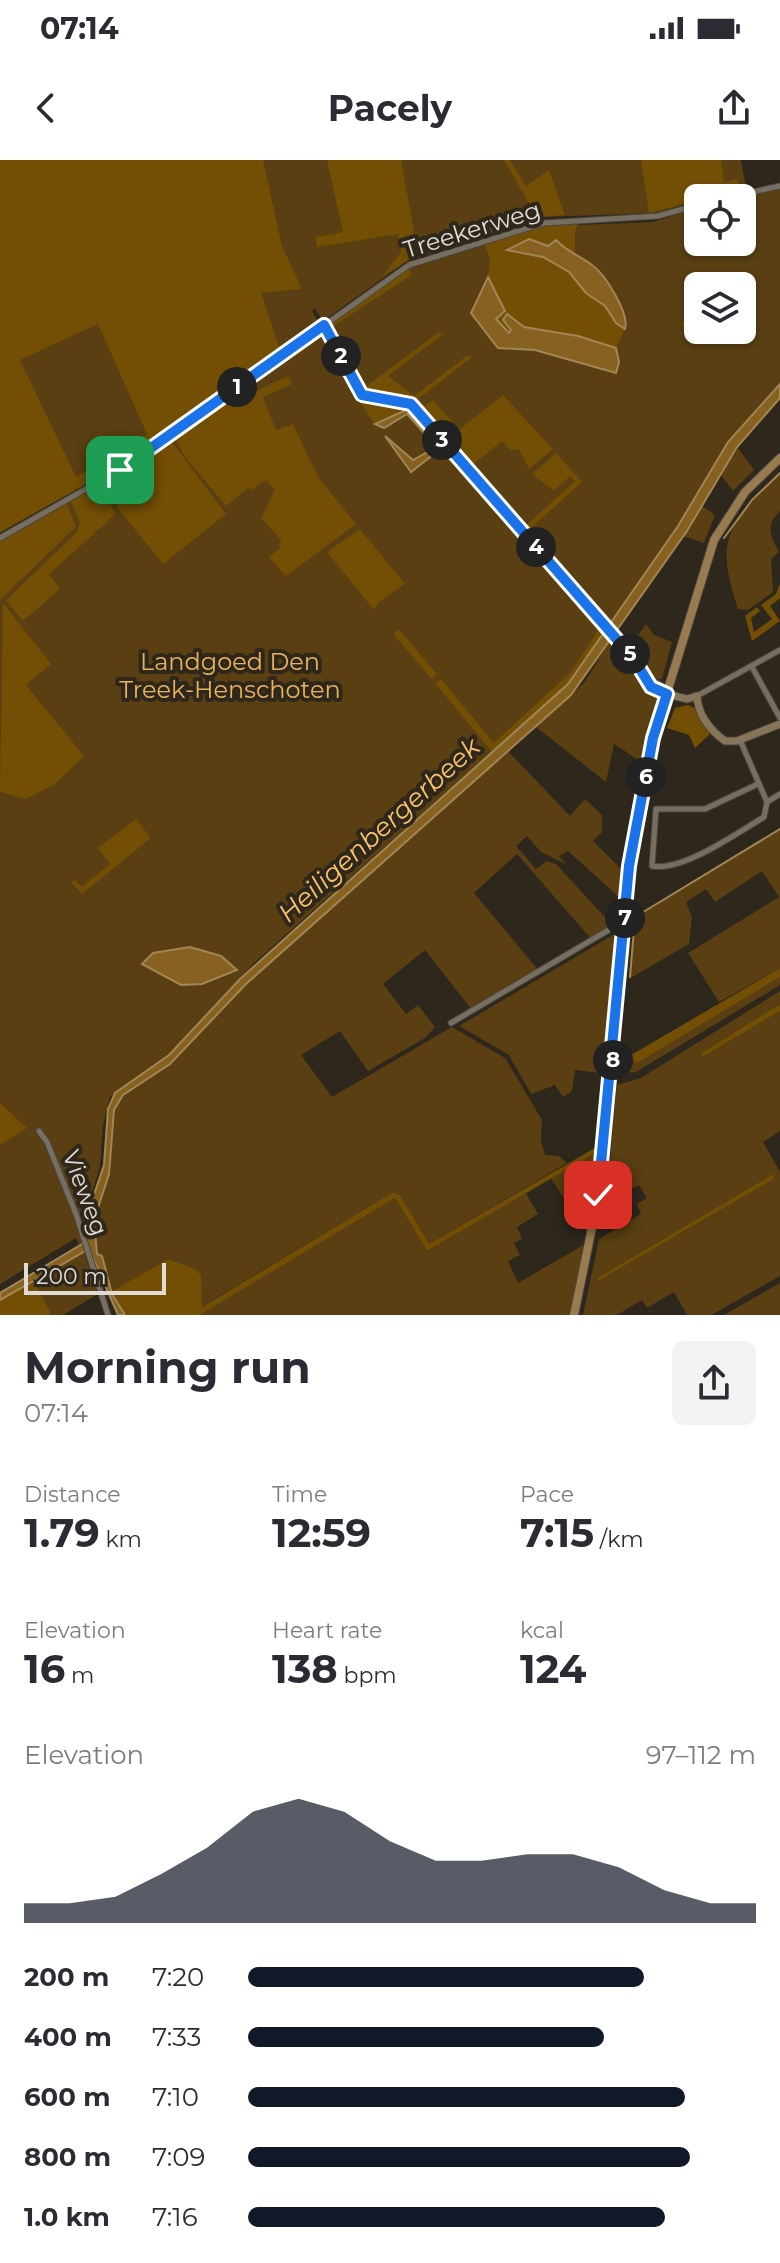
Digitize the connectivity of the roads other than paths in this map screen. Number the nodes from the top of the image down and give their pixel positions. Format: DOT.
graph roads {
  1 [pos="780,186"];
  2 [pos="756,191"];
  3 [pos="684,209"];
  4 [pos="324,325"];
  5 [pos="780,458"];
  6 [pos="0,538"];
  7 [pos="780,650"];
  8 [pos="752,667"];
  9 [pos="667,691"];
  10 [pos="697,696"];
  11 [pos="780,721"];
  12 [pos="740,740"];
  13 [pos="758,784"];
  14 [pos="780,794"];
  15 [pos="767,802"];
  16 [pos="625,925"];
  17 [pos="451,1023"];
  18 [pos="39,1131"];
  19 [pos="108,1315"];
  20 [pos="574,1315"];
  1 -- 2 [label="street"];
  3 -- 4 [label="street, Treekerweg"];
  4 -- 6 [label="street, Treekerweg"];
  4 -- 9 [label="street"];
  5 -- 9 [label="main road"];
  7 -- 8 [label="street"];
  8 -- 10 [label="street"];
  8 -- 11 [label="street"];
  9 -- 10 [label="street"];
  9 -- 16 [label="main road"];
  10 -- 12 [label="street"];
  11 -- 12 [label="street"];
  12 -- 13 [label="street"];
  13 -- 15 [label="street"];
  13 -- 15 [label="street"];
  14 -- 15 [label="street"];
  16 -- 17 [label="street"];
  16 -- 20 [label="main road"];
  18 -- 19 [label="street, Vieweg"];
}
